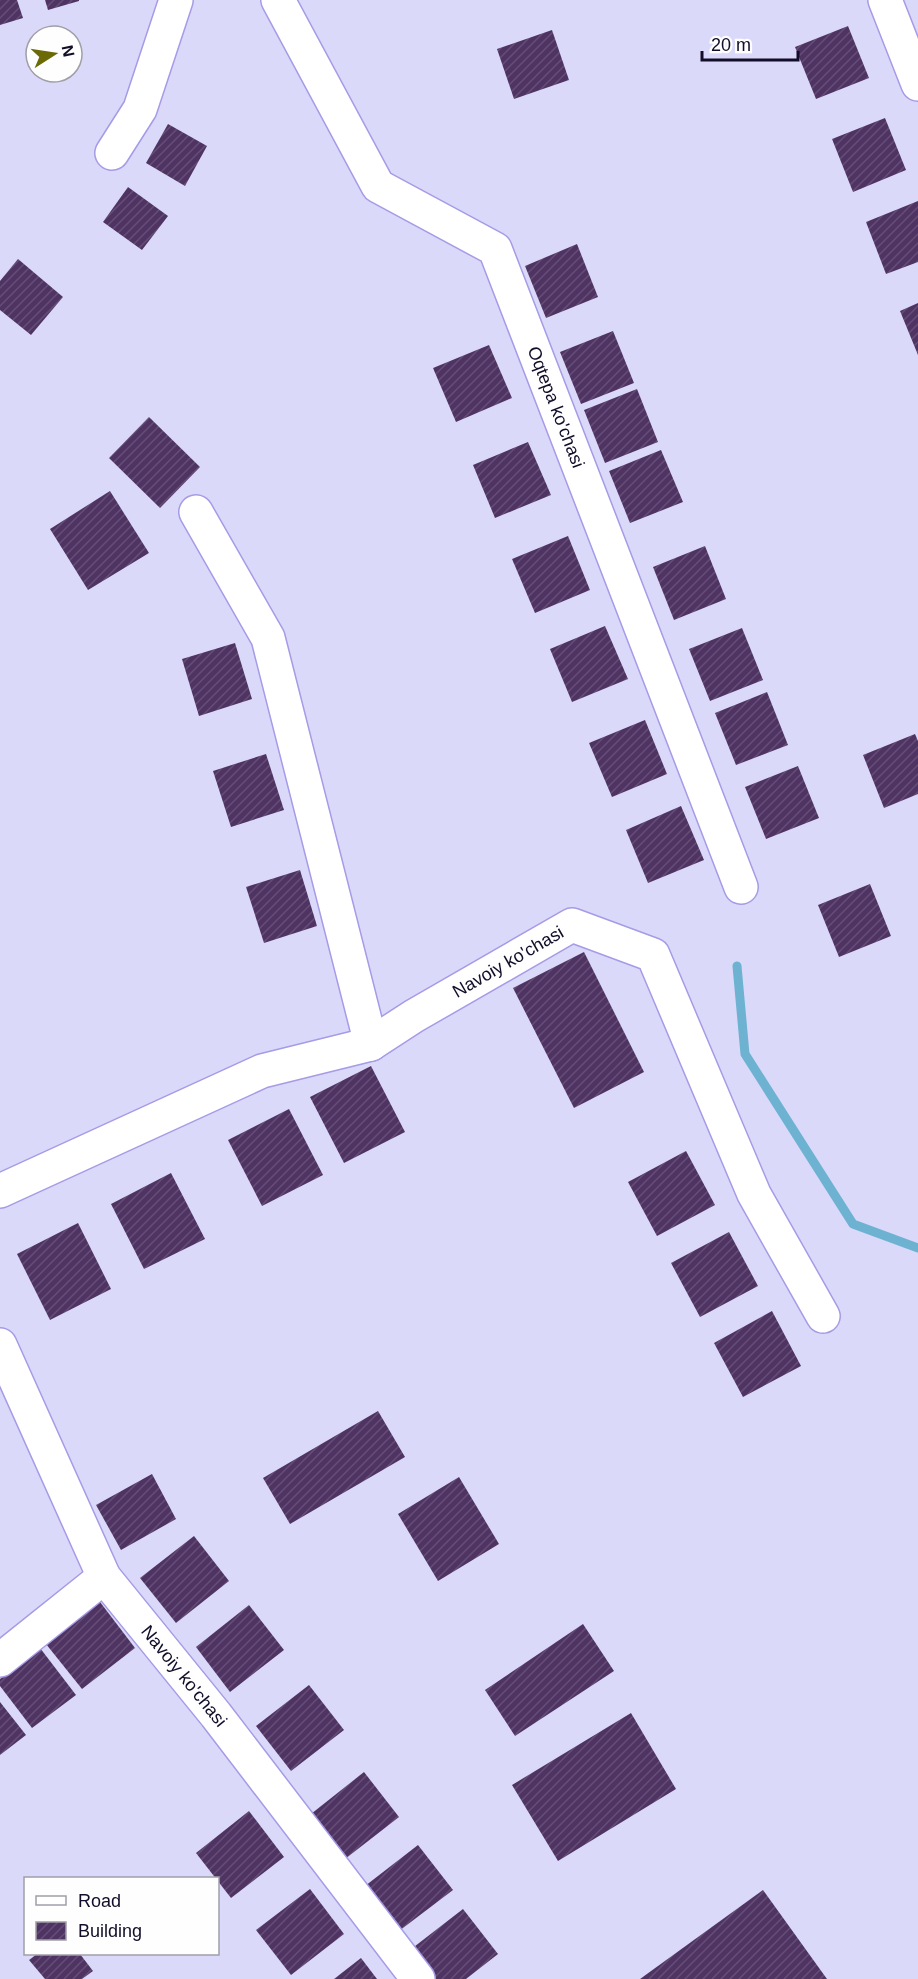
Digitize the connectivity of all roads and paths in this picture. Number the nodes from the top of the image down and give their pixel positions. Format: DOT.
graph roads {
  1 [pos="176,0"];
  2 [pos="278,0"];
  3 [pos="885,0"];
  4 [pos="918,84"];
  5 [pos="112,153"];
  6 [pos="196,512"];
  7 [pos="741,887"];
  8 [pos="371,1044"];
  9 [pos="0,1191"];
  10 [pos="823,1316"];
  11 [pos="0,1344"];
  12 [pos="104,1577"];
  13 [pos="0,1660"];
  14 [pos="418,1979"];
  1 -- 5 [label="street"];
  2 -- 7 [label="street, Oqtepa ko'chasi"];
  3 -- 4 [label="street"];
  6 -- 8 [label="street"];
  8 -- 9 [label="street, Navoiy ko'chasi"];
  8 -- 10 [label="street, Navoiy ko'chasi"];
  11 -- 12 [label="street, Navoiy ko'chasi"];
  12 -- 13 [label="street"];
  12 -- 14 [label="street, Navoiy ko'chasi"];
}
